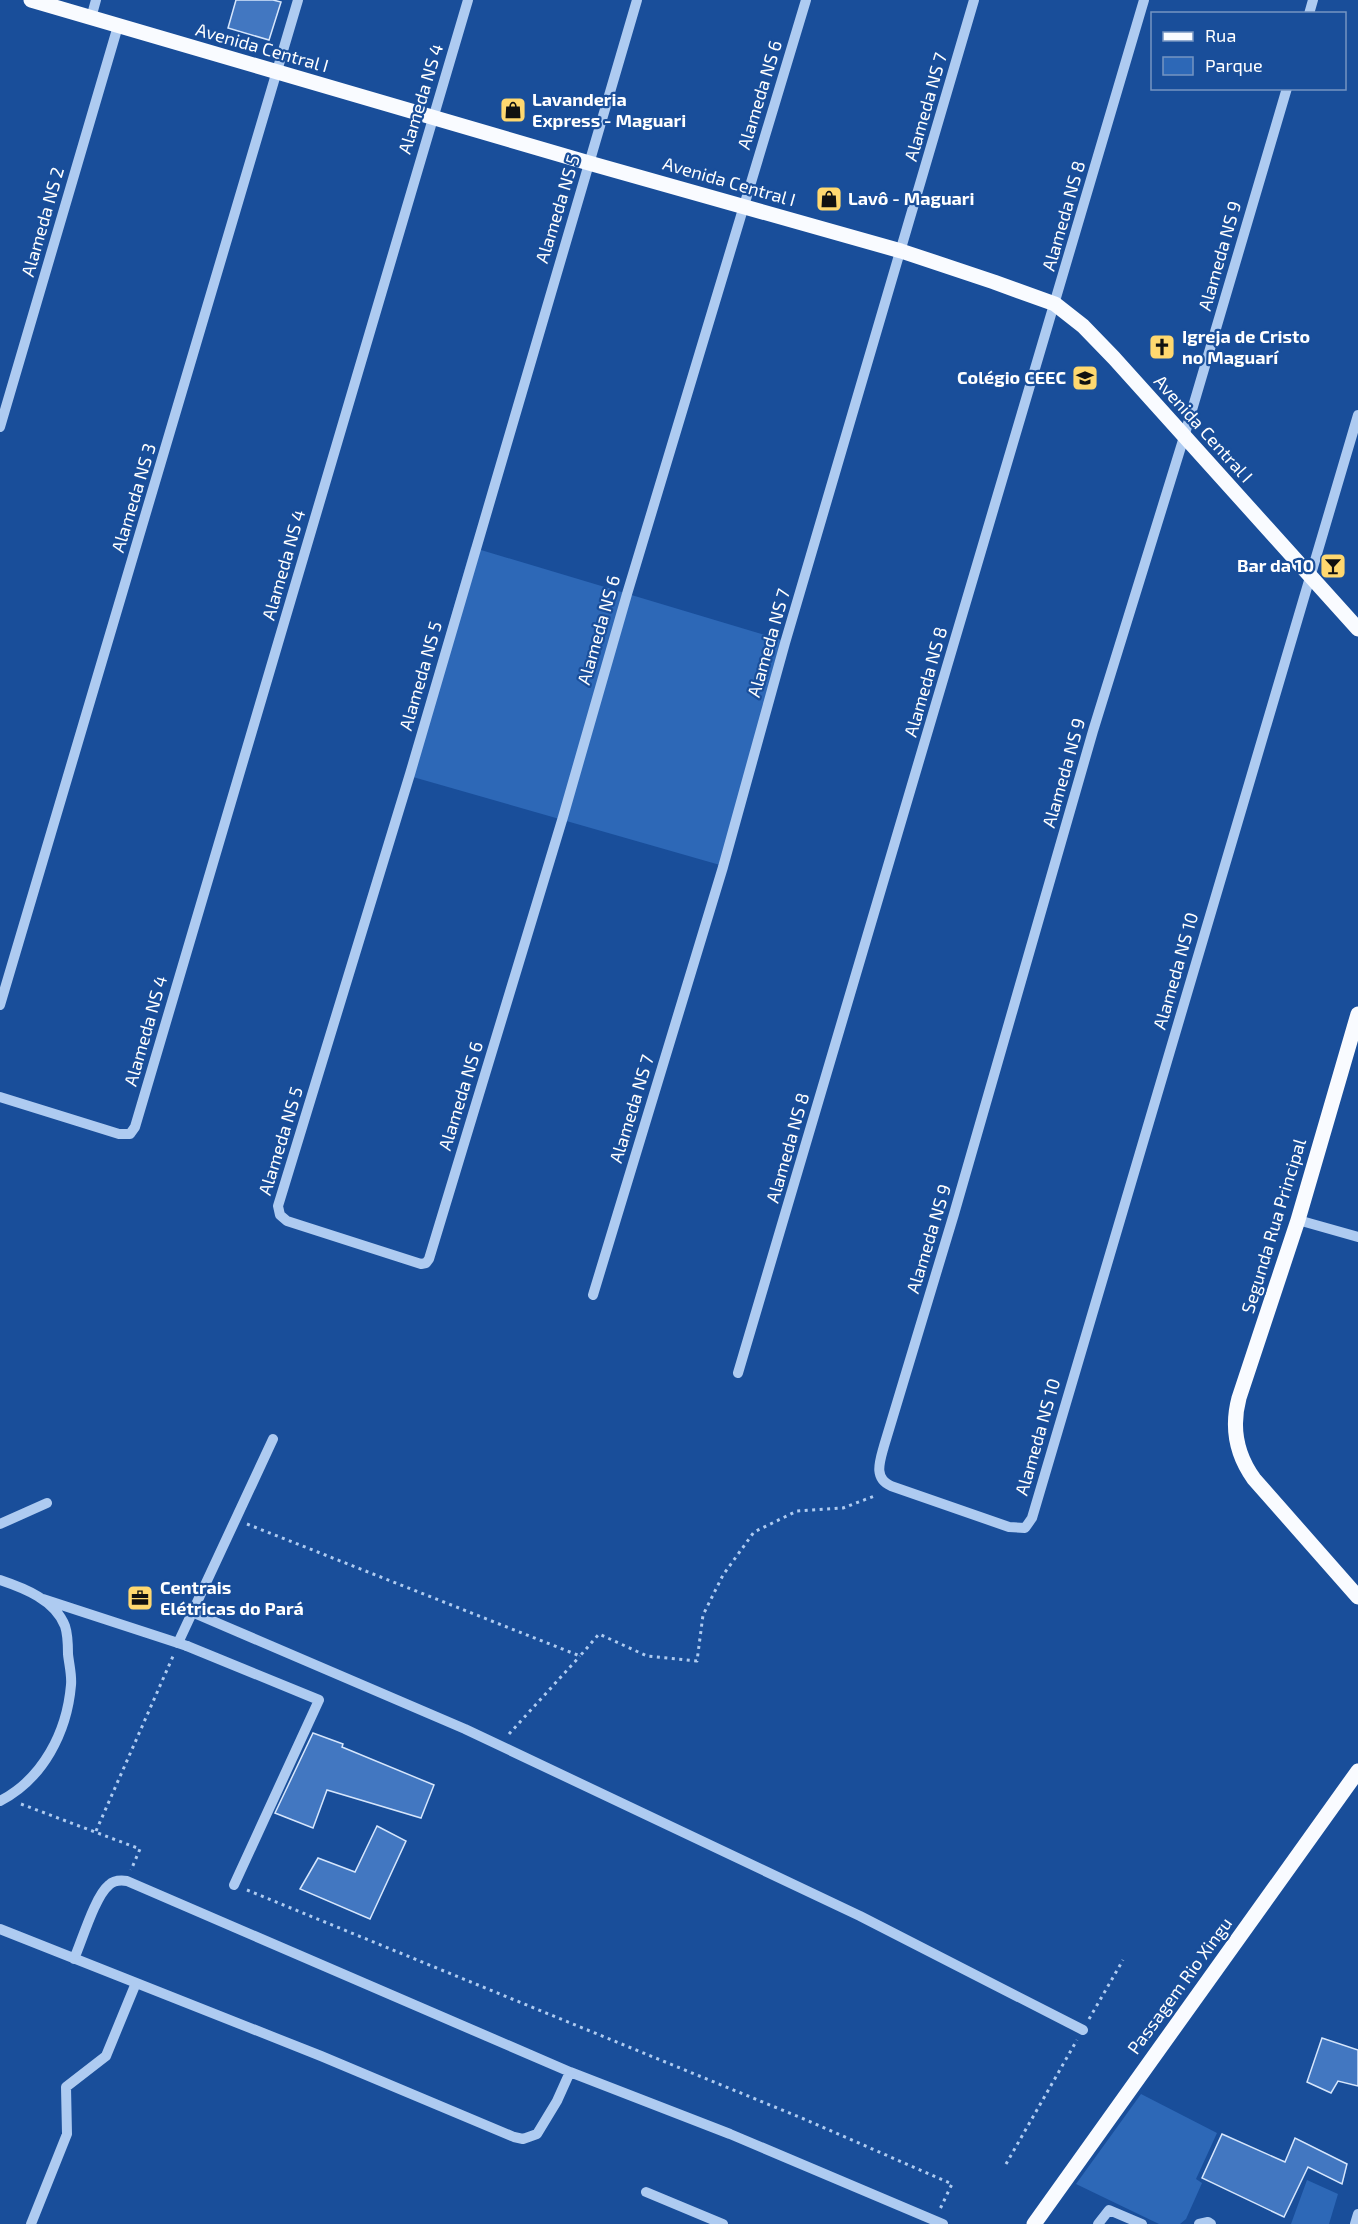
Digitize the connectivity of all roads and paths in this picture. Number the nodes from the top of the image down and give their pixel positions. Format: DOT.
graph roads {
  1 [pos="31,0"];
  2 [pos="96,0"];
  3 [pos="298,0"];
  4 [pos="468,0"];
  5 [pos="637,0"];
  6 [pos="806,0"];
  7 [pos="974,0"];
  8 [pos="1144,0"];
  9 [pos="90,18"];
  10 [pos="118,26"];
  11 [pos="277,73"];
  12 [pos="1286,90"];
  13 [pos="433,118"];
  14 [pos="589,163"];
  15 [pos="744,207"];
  16 [pos="901,251"];
  17 [pos="1055,304"];
  18 [pos="1358,415"];
  19 [pos="0,427"];
  20 [pos="1184,437"];
  21 [pos="1310,577"];
  22 [pos="1358,629"];
  23 [pos="0,1005"];
  24 [pos="1358,1014"];
  25 [pos="1355,1032"];
  26 [pos="0,1097"];
  27 [pos="1298,1220"];
  28 [pos="1358,1237"];
  29 [pos="421,1264"];
  30 [pos="593,1295"];
  31 [pos="738,1373"];
  32 [pos="273,1439"];
  33 [pos="896,1488"];
  34 [pos="47,1503"];
  35 [pos="235,1520"];
  36 [pos="0,1524"];
  37 [pos="0,1580"];
  38 [pos="1358,1597"];
  39 [pos="43,1599"];
  40 [pos="194,1613"];
  41 [pos="180,1647"];
  42 [pos="580,1656"];
  43 [pos="498,1746"];
  44 [pos="1358,1771"];
  45 [pos="3,1799"];
  46 [pos="96,1831"];
  47 [pos="127,1881"];
  48 [pos="234,1885"];
  49 [pos="0,1929"];
  50 [pos="74,1959"];
  51 [pos="1123,1960"];
  52 [pos="136,1983"];
  53 [pos="1083,2030"];
  54 [pos="570,2072"];
  55 [pos="1006,2164"];
  56 [pos="646,2192"];
  57 [pos="1358,2214"];
  58 [pos="920,2220"];
  59 [pos="939,2222"];
  60 [pos="31,2224"];
  61 [pos="723,2224"];
  62 [pos="1034,2224"];
  63 [pos="1098,2224"];
  64 [pos="1142,2224"];
  65 [pos="1199,2224"];
  66 [pos="1211,2224"];
  67 [pos="1355,2224"];
  1 -- 9 [label="main road, Avenida Central I"];
  2 -- 9 [label="street"];
  3 -- 11 [label="street, Alameda NS 3"];
  4 -- 13 [label="street, Alameda NS 4"];
  5 -- 14 [label="street, Alameda NS 5"];
  6 -- 15 [label="street, Alameda NS 6"];
  7 -- 16 [label="street, Alameda NS 7"];
  8 -- 17 [label="street, Alameda NS 8"];
  9 -- 10 [label="main road, Avenida Central I"];
  10 -- 11 [label="main road, Avenida Central I"];
  10 -- 19 [label="street, Alameda NS 2"];
  11 -- 13 [label="main road, Avenida Central I"];
  11 -- 23 [label="street, Alameda NS 3"];
  12 -- 20 [label="street, Alameda NS 9"];
  13 -- 14 [label="main road, Avenida Central I"];
  13 -- 26 [label="street, Alameda NS 4"];
  14 -- 15 [label="main road, Avenida Central I"];
  14 -- 29 [label="street, Alameda NS 5"];
  15 -- 16 [label="main road, Avenida Central I"];
  15 -- 29 [label="street, Alameda NS 6"];
  16 -- 17 [label="main road, Avenida Central I"];
  16 -- 30 [label="street, Alameda NS 7"];
  17 -- 20 [label="main road, Avenida Central I"];
  17 -- 31 [label="street, Alameda NS 8"];
  18 -- 21 [label="street, Alameda NS 10"];
  20 -- 21 [label="main road, Avenida Central I"];
  20 -- 33 [label="street, Alameda NS 9"];
  21 -- 22 [label="main road, Avenida Central I"];
  21 -- 33 [label="street, Alameda NS 10"];
  24 -- 25 [label="main road, Segunda Rua Principal"];
  25 -- 27 [label="main road, Segunda Rua Principal"];
  27 -- 28 [label="street"];
  27 -- 38 [label="main road, Segunda Rua Principal"];
  32 -- 35 [label="street"];
  33 -- 42 [label="path"];
  34 -- 36 [label="street"];
  35 -- 40 [label="street"];
  35 -- 42 [label="path"];
  37 -- 39 [label="street"];
  39 -- 41 [label="street"];
  39 -- 45 [label="street"];
  40 -- 41 [label="street"];
  40 -- 43 [label="street"];
  41 -- 46 [label="path"];
  41 -- 48 [label="street"];
  42 -- 43 [label="path"];
  43 -- 53 [label="street"];
  44 -- 62 [label="main road, Passagem Rio Xingu"];
  45 -- 46 [label="path"];
  46 -- 47 [label="path"];
  47 -- 50 [label="street"];
  47 -- 54 [label="street"];
  48 -- 59 [label="path"];
  49 -- 50 [label="street"];
  50 -- 52 [label="street"];
  51 -- 53 [label="path"];
  52 -- 54 [label="street"];
  52 -- 60 [label="street"];
  53 -- 55 [label="path"];
  54 -- 58 [label="street"];
  56 -- 61 [label="street"];
  57 -- 67 [label="street"];
  58 -- 59 [label="street"];
  63 -- 64 [label="street"];
  65 -- 66 [label="street"];
}
